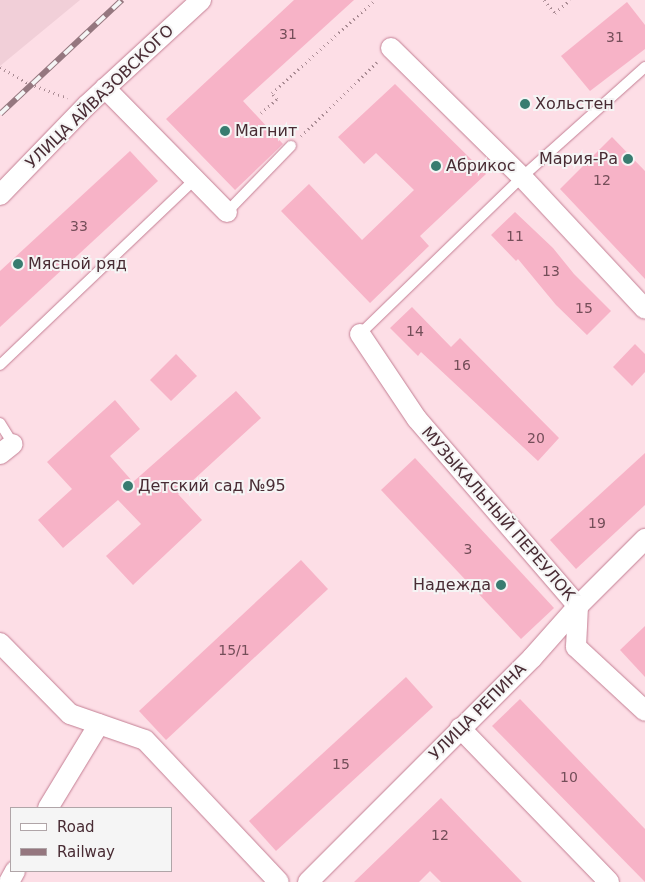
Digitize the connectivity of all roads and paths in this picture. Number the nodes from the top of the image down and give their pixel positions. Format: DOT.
graph roads {
  1 [pos="201,0"];
  2 [pos="375,0"];
  3 [pos="544,0"];
  4 [pos="570,0"];
  5 [pos="391,48"];
  6 [pos="0,67"];
  7 [pos="645,67"];
  8 [pos="105,88"];
  9 [pos="88,105"];
  10 [pos="261,113"];
  11 [pos="291,146"];
  12 [pos="522,177"];
  13 [pos="194,179"];
  14 [pos="0,195"];
  15 [pos="226,212"];
  16 [pos="645,309"];
  17 [pos="360,334"];
  18 [pos="0,365"];
  19 [pos="0,423"];
  20 [pos="6,449"];
  21 [pos="645,539"];
  22 [pos="578,606"];
  23 [pos="0,643"];
  24 [pos="645,712"];
  25 [pos="99,724"];
  26 [pos="460,728"];
  27 [pos="49,807"];
  28 [pos="279,882"];
  29 [pos="308,882"];
  30 [pos="609,882"];
  1 -- 8 [label="street, УЛИЦА АЙВАЗОВСКОГО"];
  2 -- 10 [label="path"];
  3 -- 4 [label="path"];
  5 -- 11 [label="path"];
  5 -- 12 [label="street"];
  6 -- 9 [label="path"];
  7 -- 12 [label="lane"];
  8 -- 9 [label="street, УЛИЦА АЙВАЗОВСКОГО"];
  8 -- 13 [label="street"];
  9 -- 14 [label="street, УЛИЦА АЙВАЗОВСКОГО"];
  11 -- 15 [label="lane"];
  12 -- 16 [label="street"];
  12 -- 17 [label="lane"];
  13 -- 15 [label="street"];
  13 -- 18 [label="lane"];
  17 -- 22 [label="street, МУЗЫКАЛЬНЫЙ ПЕРЕУЛОК"];
  19 -- 20 [label="lane"];
  21 -- 22 [label="street, УЛИЦА РЕПИНА"];
  22 -- 24 [label="street, МУЗЫКАЛЬНЫЙ ПЕРЕУЛОК"];
  22 -- 26 [label="street, УЛИЦА РЕПИНА"];
  23 -- 25 [label="street"];
  25 -- 27 [label="street"];
  25 -- 28 [label="street"];
  26 -- 29 [label="street, УЛИЦА РЕПИНА"];
  26 -- 30 [label="street"];
}
